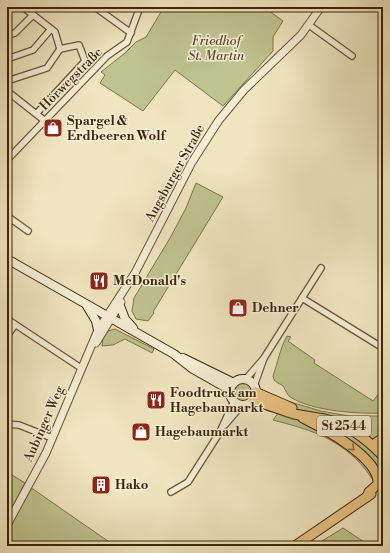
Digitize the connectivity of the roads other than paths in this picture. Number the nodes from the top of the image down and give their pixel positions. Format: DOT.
graph roads {
  1 [pos="11,7"];
  2 [pos="23,7"];
  3 [pos="95,7"];
  4 [pos="140,7"];
  5 [pos="320,7"];
  6 [pos="7,10"];
  7 [pos="33,15"];
  8 [pos="309,25"];
  9 [pos="51,29"];
  10 [pos="130,33"];
  11 [pos="7,35"];
  12 [pos="60,49"];
  13 [pos="352,56"];
  14 [pos="7,59"];
  15 [pos="7,81"];
  16 [pos="7,91"];
  17 [pos="37,113"];
  18 [pos="45,121"];
  19 [pos="7,160"];
  20 [pos="7,216"];
  21 [pos="28,231"];
  22 [pos="7,259"];
  23 [pos="321,268"];
  24 [pos="125,291"];
  25 [pos="302,298"];
  26 [pos="85,304"];
  27 [pos="120,306"];
  28 [pos="109,318"];
  29 [pos="7,319"];
  30 [pos="15,325"];
  31 [pos="98,330"];
  32 [pos="137,333"];
  33 [pos="7,336"];
  34 [pos="383,348"];
  35 [pos="89,353"];
  36 [pos="264,358"];
  37 [pos="81,368"];
  38 [pos="246,380"];
  39 [pos="232,387"];
  40 [pos="254,393"];
  41 [pos="238,403"];
  42 [pos="295,414"];
  43 [pos="311,416"];
  44 [pos="7,424"];
  45 [pos="52,438"];
  46 [pos="383,438"];
  47 [pos="373,445"];
  48 [pos="383,456"];
  49 [pos="383,486"];
  50 [pos="171,492"];
  51 [pos="368,497"];
  52 [pos="7,525"];
  53 [pos="294,546"];
  1 -- 6 [label="street"];
  2 -- 7 [label="street"];
  3 -- 10 [label="street"];
  4 -- 10 [label="street, Hörwegstraße"];
  5 -- 8 [label="street, Augsburger Straße"];
  7 -- 9 [label="street"];
  7 -- 11 [label="street"];
  8 -- 13 [label="street"];
  8 -- 24 [label="street, Augsburger Straße"];
  9 -- 12 [label="street"];
  9 -- 14 [label="street"];
  10 -- 18 [label="street, Hörwegstraße"];
  12 -- 15 [label="street"];
  12 -- 17 [label="street"];
  16 -- 17 [label="street"];
  17 -- 18 [label="street"];
  18 -- 19 [label="street, Hörwegstraße"];
  20 -- 21 [label="street"];
  22 -- 26 [label="main road"];
  23 -- 25 [label="street"];
  24 -- 27 [label="street, Augsburger Straße"];
  24 -- 28 [label="street, Augsburger Straße"];
  25 -- 34 [label="street"];
  25 -- 36 [label="street"];
  26 -- 28 [label="main road"];
  26 -- 31 [label="main road"];
  27 -- 28 [label="street, Augsburger Straße"];
  27 -- 32 [label="main road"];
  28 -- 31 [label="street, Aubinger Weg"];
  28 -- 32 [label="main road"];
  28 -- 35 [label="street, Aubinger Weg"];
  29 -- 30 [label="street"];
  30 -- 33 [label="street"];
  30 -- 37 [label="street"];
  31 -- 35 [label="street, Aubinger Weg"];
  32 -- 39 [label="main road"];
  35 -- 37 [label="street, Aubinger Weg"];
  36 -- 38 [label="street"];
  36 -- 40 [label="street"];
  37 -- 45 [label="street, Aubinger Weg"];
  38 -- 39 [label="main road"];
  38 -- 40 [label="main road, St 2544"];
  39 -- 41 [label="main road"];
  40 -- 41 [label="main road"];
  40 -- 42 [label="main road, St 2544"];
  40 -- 43 [label="main road, St 2544"];
  41 -- 50 [label="street"];
  42 -- 43 [label="main road, St 2544"];
  42 -- 51 [label="main road, one-way"];
  43 -- 47 [label="main road, St 2544"];
  44 -- 45 [label="street"];
  45 -- 52 [label="street, Aubinger Weg"];
  46 -- 47 [label="main road"];
  47 -- 48 [label="main road, St 2544"];
  49 -- 51 [label="main road"];
  51 -- 53 [label="main road"];
}
